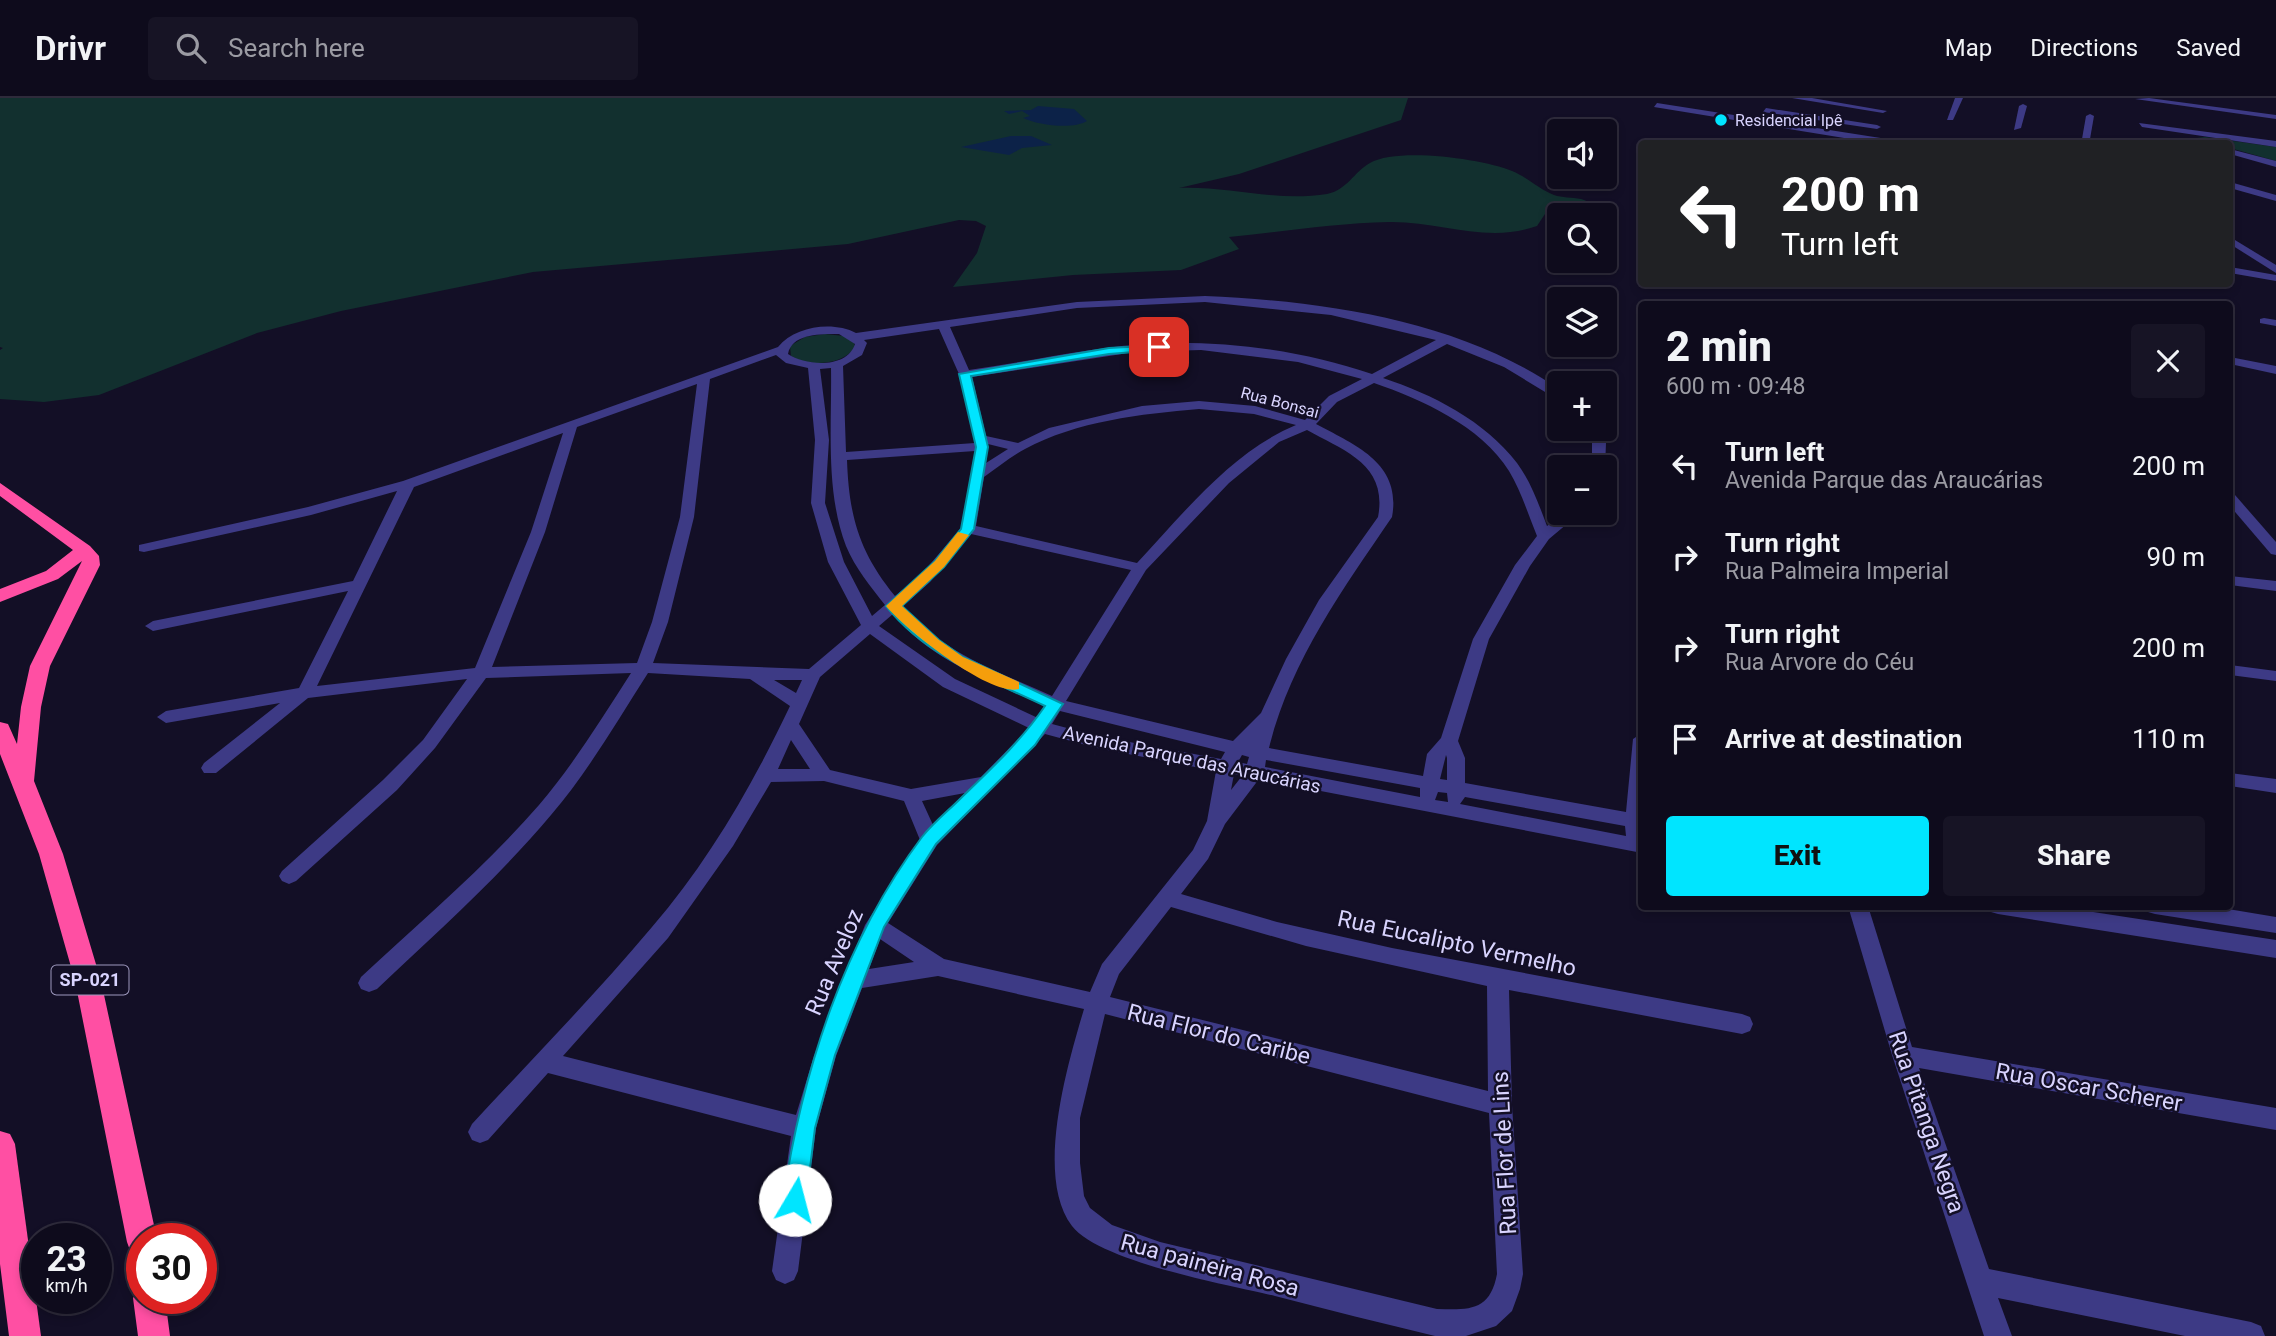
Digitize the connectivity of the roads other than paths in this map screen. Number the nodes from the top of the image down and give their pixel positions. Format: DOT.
graph roads {
  1 [pos="1796,98"];
  2 [pos="1959,98"];
  3 [pos="1811,99"];
  4 [pos="2139,99"];
  5 [pos="1657,105"];
  6 [pos="2023,106"];
  7 [pos="1762,109"];
  8 [pos="1883,111"];
  9 [pos="1799,115"];
  10 [pos="2090,116"];
  11 [pos="2276,117"];
  12 [pos="1950,118"];
  13 [pos="1877,127"];
  14 [pos="2017,128"];
  15 [pos="2144,130"];
  16 [pos="2178,131"];
  17 [pos="2086,139"];
  18 [pos="1875,140"];
  19 [pos="2183,140"];
  20 [pos="2193,140"];
  21 [pos="2276,144"];
  22 [pos="2233,153"];
  23 [pos="2276,164"];
  24 [pos="2233,186"];
  25 [pos="2276,198"];
  26 [pos="2233,242"];
  27 [pos="2276,270"];
  28 [pos="2233,271"];
  29 [pos="2276,278"];
  30 [pos="944,327"];
  31 [pos="1446,340"];
  32 [pos="859,342"];
  33 [pos="785,355"];
  34 [pos="2233,362"];
  35 [pos="837,363"];
  36 [pos="814,366"];
  37 [pos="2276,370"];
  38 [pos="965,374"];
  39 [pos="1371,377"];
  40 [pos="704,380"];
  41 [pos="1547,388"];
  42 [pos="1333,399"];
  43 [pos="1284,418"];
  44 [pos="572,424"];
  45 [pos="1308,425"];
  46 [pos="1273,439"];
  47 [pos="981,443"];
  48 [pos="1019,447"];
  49 [pos="842,456"];
  50 [pos="979,474"];
  51 [pos="408,484"];
  52 [pos="0,488"];
  53 [pos="2233,501"];
  54 [pos="1558,525"];
  55 [pos="968,529"];
  56 [pos="1544,536"];
  57 [pos="144,548"];
  58 [pos="84,550"];
  59 [pos="2276,551"];
  60 [pos="1140,568"];
  61 [pos="2233,581"];
  62 [pos="359,584"];
  63 [pos="2276,586"];
  64 [pos="0,596"];
  65 [pos="894,606"];
  66 [pos="153,626"];
  67 [pos="870,627"];
  68 [pos="643,668"];
  69 [pos="2233,670"];
  70 [pos="481,673"];
  71 [pos="813,674"];
  72 [pos="757,676"];
  73 [pos="2276,676"];
  74 [pos="306,691"];
  75 [pos="798,703"];
  76 [pos="1055,704"];
  77 [pos="1268,716"];
  78 [pos="166,717"];
  79 [pos="790,725"];
  80 [pos="1041,727"];
  81 [pos="0,729"];
  82 [pos="1449,741"];
  83 [pos="1235,748"];
  84 [pos="1262,752"];
  85 [pos="209,768"];
  86 [pos="1224,768"];
  87 [pos="1254,774"];
  88 [pos="824,775"];
  89 [pos="766,776"];
  90 [pos="24,780"];
  91 [pos="2233,780"];
  92 [pos="985,783"];
  93 [pos="1429,785"];
  94 [pos="2276,786"];
  95 [pos="1458,790"];
  96 [pos="911,796"];
  97 [pos="1426,805"];
  98 [pos="1455,811"];
  99 [pos="1217,821"];
  100 [pos="1638,822"];
  101 [pos="930,840"];
  102 [pos="1637,846"];
  103 [pos="289,876"];
  104 [pos="1165,897"];
  105 [pos="1859,910"];
  106 [pos="2024,910"];
  107 [pos="2180,910"];
  108 [pos="875,925"];
  109 [pos="2276,925"];
  110 [pos="2276,949"];
  111 [pos="938,967"];
  112 [pos="853,980"];
  113 [pos="1498,980"];
  114 [pos="369,983"];
  115 [pos="1097,1003"];
  116 [pos="1742,1024"];
  117 [pos="1903,1055"];
  118 [pos="546,1062"];
  119 [pos="1500,1105"];
  120 [pos="2276,1119"];
  121 [pos="804,1128"];
  122 [pos="480,1132"];
  123 [pos="0,1144"];
  124 [pos="138,1223"];
  125 [pos="785,1271"];
  126 [pos="1981,1281"];
  127 [pos="152,1314"];
  128 [pos="1487,1319"];
  129 [pos="25,1336"];
  130 [pos="155,1336"];
  131 [pos="1998,1336"];
  132 [pos="2251,1336"];
  1 -- 3 [label="street"];
  2 -- 12 [label="street"];
  3 -- 8 [label="street"];
  3 -- 9 [label="street"];
  4 -- 11 [label="street"];
  4 -- 15 [label="street"];
  5 -- 18 [label="street"];
  6 -- 14 [label="street"];
  7 -- 9 [label="street"];
  9 -- 13 [label="street"];
  10 -- 17 [label="street"];
  15 -- 16 [label="street"];
  15 -- 19 [label="street"];
  16 -- 20 [label="street"];
  16 -- 21 [label="street"];
  22 -- 23 [label="street"];
  24 -- 25 [label="street"];
  26 -- 27 [label="street"];
  28 -- 29 [label="street"];
  30 -- 31 [label="street"];
  30 -- 32 [label="street"];
  30 -- 38 [label="street"];
  31 -- 39 [label="street"];
  31 -- 41 [label="street"];
  32 -- 33 [label="street"];
  32 -- 35 [label="street"];
  33 -- 36 [label="street"];
  33 -- 40 [label="street"];
  34 -- 37 [label="street"];
  35 -- 36 [label="street"];
  35 -- 49 [label="street, Avenida Parque das Araucárias"];
  36 -- 67 [label="street, Avenida Parque das Araucárias"];
  38 -- 39 [label="street"];
  38 -- 47 [label="street"];
  39 -- 42 [label="street"];
  39 -- 56 [label="street"];
  40 -- 44 [label="street"];
  40 -- 68 [label="street"];
  42 -- 43 [label="street"];
  42 -- 45 [label="street"];
  43 -- 45 [label="street, Rua Bonsai"];
  43 -- 46 [label="street"];
  43 -- 48 [label="street, Rua Bonsai"];
  44 -- 51 [label="street"];
  44 -- 70 [label="street"];
  45 -- 46 [label="street"];
  45 -- 77 [label="street, Rua Bonsai"];
  46 -- 60 [label="street, Rua Aveloz"];
  47 -- 48 [label="street"];
  47 -- 49 [label="street"];
  47 -- 50 [label="street"];
  48 -- 50 [label="street, Rua Bonsai"];
  49 -- 65 [label="street, Avenida Parque das Araucárias"];
  50 -- 55 [label="street"];
  51 -- 57 [label="street"];
  51 -- 62 [label="street"];
  52 -- 58 [label="highway"];
  53 -- 59 [label="street"];
  54 -- 56 [label="street"];
  55 -- 60 [label="street"];
  55 -- 65 [label="street"];
  56 -- 82 [label="street"];
  58 -- 64 [label="highway"];
  58 -- 90 [label="highway"];
  60 -- 76 [label="street, Rua Aveloz"];
  61 -- 63 [label="street"];
  62 -- 66 [label="street"];
  62 -- 74 [label="street"];
  65 -- 67 [label="street"];
  65 -- 76 [label="street, Avenida Parque das Araucárias"];
  67 -- 71 [label="street"];
  67 -- 80 [label="street, Avenida Parque das Araucárias"];
  68 -- 70 [label="street"];
  68 -- 72 [label="street"];
  68 -- 114 [label="street"];
  69 -- 73 [label="street"];
  70 -- 74 [label="street"];
  70 -- 103 [label="street"];
  71 -- 72 [label="street"];
  71 -- 75 [label="street"];
  72 -- 75 [label="street"];
  74 -- 78 [label="street"];
  74 -- 85 [label="street"];
  75 -- 79 [label="street"];
  76 -- 80 [label="street, Rua Aveloz"];
  76 -- 83 [label="street, Avenida Parque das Araucárias"];
  77 -- 83 [label="street"];
  77 -- 84 [label="street"];
  79 -- 88 [label="street"];
  79 -- 89 [label="street"];
  80 -- 86 [label="street, Avenida Parque das Araucárias"];
  80 -- 92 [label="street, Rua Aveloz"];
  81 -- 90 [label="highway, SP-021"];
  82 -- 93 [label="street"];
  82 -- 95 [label="street"];
  83 -- 84 [label="street, Avenida Parque das Araucárias"];
  83 -- 86 [label="street"];
  84 -- 87 [label="street"];
  84 -- 93 [label="street, Avenida Parque das Araucárias"];
  86 -- 87 [label="street, Avenida Parque das Araucárias"];
  86 -- 99 [label="street"];
  87 -- 97 [label="street, Avenida Parque das Araucárias"];
  87 -- 99 [label="street"];
  88 -- 89 [label="street"];
  88 -- 96 [label="street"];
  89 -- 118 [label="street"];
  90 -- 124 [label="highway, SP-021"];
  91 -- 94 [label="street"];
  92 -- 96 [label="street"];
  92 -- 101 [label="street, Rua Aveloz"];
  93 -- 95 [label="street, Avenida Parque das Araucárias"];
  93 -- 97 [label="street"];
  95 -- 98 [label="street"];
  95 -- 100 [label="street, Avenida Parque das Araucárias"];
  96 -- 101 [label="street"];
  97 -- 98 [label="street, Avenida Parque das Araucárias"];
  98 -- 102 [label="street, Avenida Parque das Araucárias"];
  99 -- 104 [label="street, Rua paineira Rosa"];
  100 -- 102 [label="street"];
  101 -- 108 [label="street, Rua Aveloz"];
  104 -- 113 [label="street, Rua Eucalipto Vermelho"];
  104 -- 115 [label="street, Rua paineira Rosa"];
  105 -- 117 [label="street, Rua Pitanga Negra"];
  106 -- 110 [label="street"];
  107 -- 109 [label="street"];
  108 -- 111 [label="street"];
  108 -- 112 [label="street, Rua Aveloz"];
  111 -- 112 [label="street"];
  111 -- 115 [label="street, Rua Flor do Caribe"];
  112 -- 121 [label="street, Rua Aveloz"];
  113 -- 116 [label="street, Rua Eucalipto Vermelho"];
  113 -- 119 [label="street, Rua Flor de Lins"];
  115 -- 119 [label="street, Rua Flor do Caribe"];
  115 -- 128 [label="street, Rua paineira Rosa"];
  117 -- 120 [label="street, Rua Oscar Scherer"];
  117 -- 126 [label="street, Rua Pitanga Negra"];
  118 -- 121 [label="street"];
  118 -- 122 [label="street"];
  119 -- 128 [label="street, Rua Flor de Lins"];
  121 -- 125 [label="street, Rua Aveloz"];
  123 -- 129 [label="highway"];
  126 -- 131 [label="street, Rua Pitanga Negra"];
  126 -- 132 [label="street"];
  127 -- 130 [label="highway"];
}
